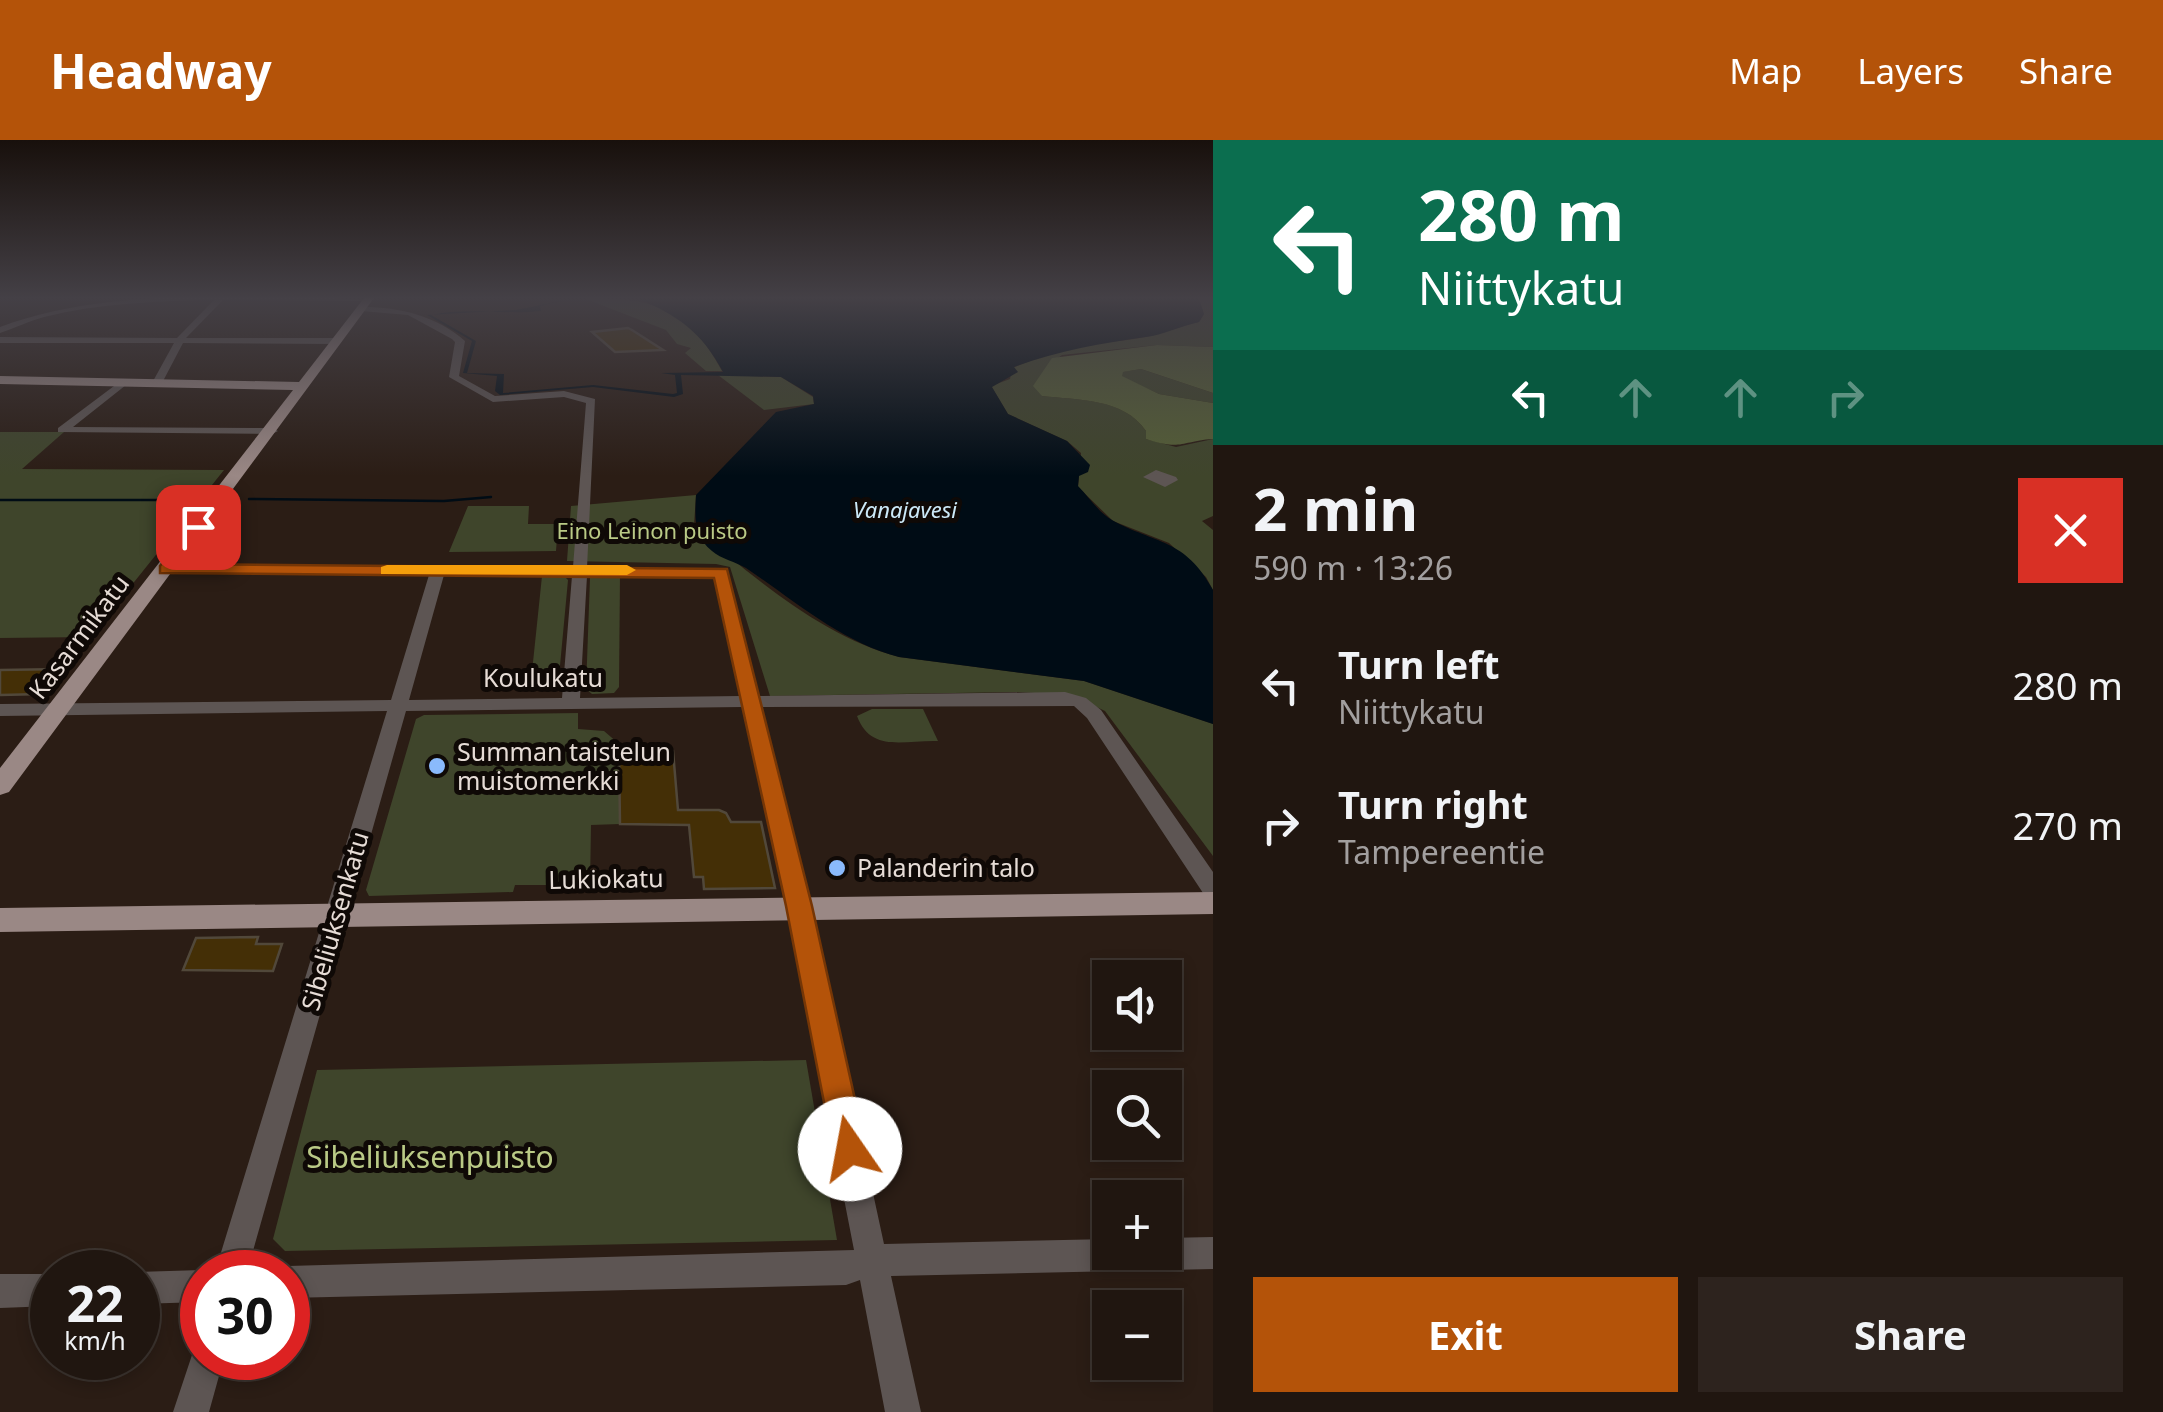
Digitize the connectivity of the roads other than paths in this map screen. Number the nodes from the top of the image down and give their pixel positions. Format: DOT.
graph roads {
  1 [pos="171,357"];
  2 [pos="324,357"];
  3 [pos="457,357"];
  4 [pos="0,380"];
  5 [pos="122,382"];
  6 [pos="156,383"];
  7 [pos="304,386"];
  8 [pos="272,430"];
  9 [pos="166,569"];
  10 [pos="438,570"];
  11 [pos="578,570"];
  12 [pos="750,701"];
  13 [pos="570,703"];
  14 [pos="400,704"];
  15 [pos="58,709"];
  16 [pos="0,710"];
  17 [pos="0,786"];
  18 [pos="1213,890"];
  19 [pos="1213,903"];
  20 [pos="799,906"];
  21 [pos="337,914"];
  22 [pos="0,920"];
  23 [pos="238,1250"];
  24 [pos="1213,1252"];
  25 [pos="872,1260"];
  26 [pos="310,1282"];
  27 [pos="30,1290"];
  28 [pos="0,1291"];
  29 [pos="200,1380"];
  30 [pos="191,1412"];
  31 [pos="903,1412"];
  1 -- 6 [label="street"];
  2 -- 7 [label="main road, Kasarmikatu"];
  3 -- 11 [label="street"];
  4 -- 5 [label="main road"];
  5 -- 6 [label="main road"];
  5 -- 8 [label="street"];
  6 -- 7 [label="main road"];
  7 -- 8 [label="main road, Kasarmikatu"];
  8 -- 9 [label="main road, Kasarmikatu"];
  9 -- 10 [label="street"];
  9 -- 15 [label="main road, Kasarmikatu"];
  10 -- 11 [label="street"];
  10 -- 14 [label="street, Sibeliuksenkatu"];
  11 -- 12 [label="street"];
  11 -- 13 [label="street"];
  12 -- 13 [label="street, Koulukatu"];
  12 -- 18 [label="street, Koulukatu"];
  12 -- 20 [label="street"];
  13 -- 14 [label="street, Koulukatu"];
  14 -- 15 [label="street, Koulukatu"];
  14 -- 21 [label="street, Sibeliuksenkatu"];
  15 -- 16 [label="street, Koulukatu"];
  15 -- 17 [label="main road, Kasarmikatu"];
  19 -- 20 [label="main road, Lukiokatu"];
  20 -- 21 [label="main road, Lukiokatu"];
  20 -- 25 [label="street"];
  21 -- 22 [label="main road, Lukiokatu"];
  21 -- 23 [label="street, Sibeliuksenkatu"];
  24 -- 25 [label="street"];
  25 -- 26 [label="street"];
  25 -- 31 [label="street"];
  27 -- 28 [label="street"];
  29 -- 30 [label="street"];
}
